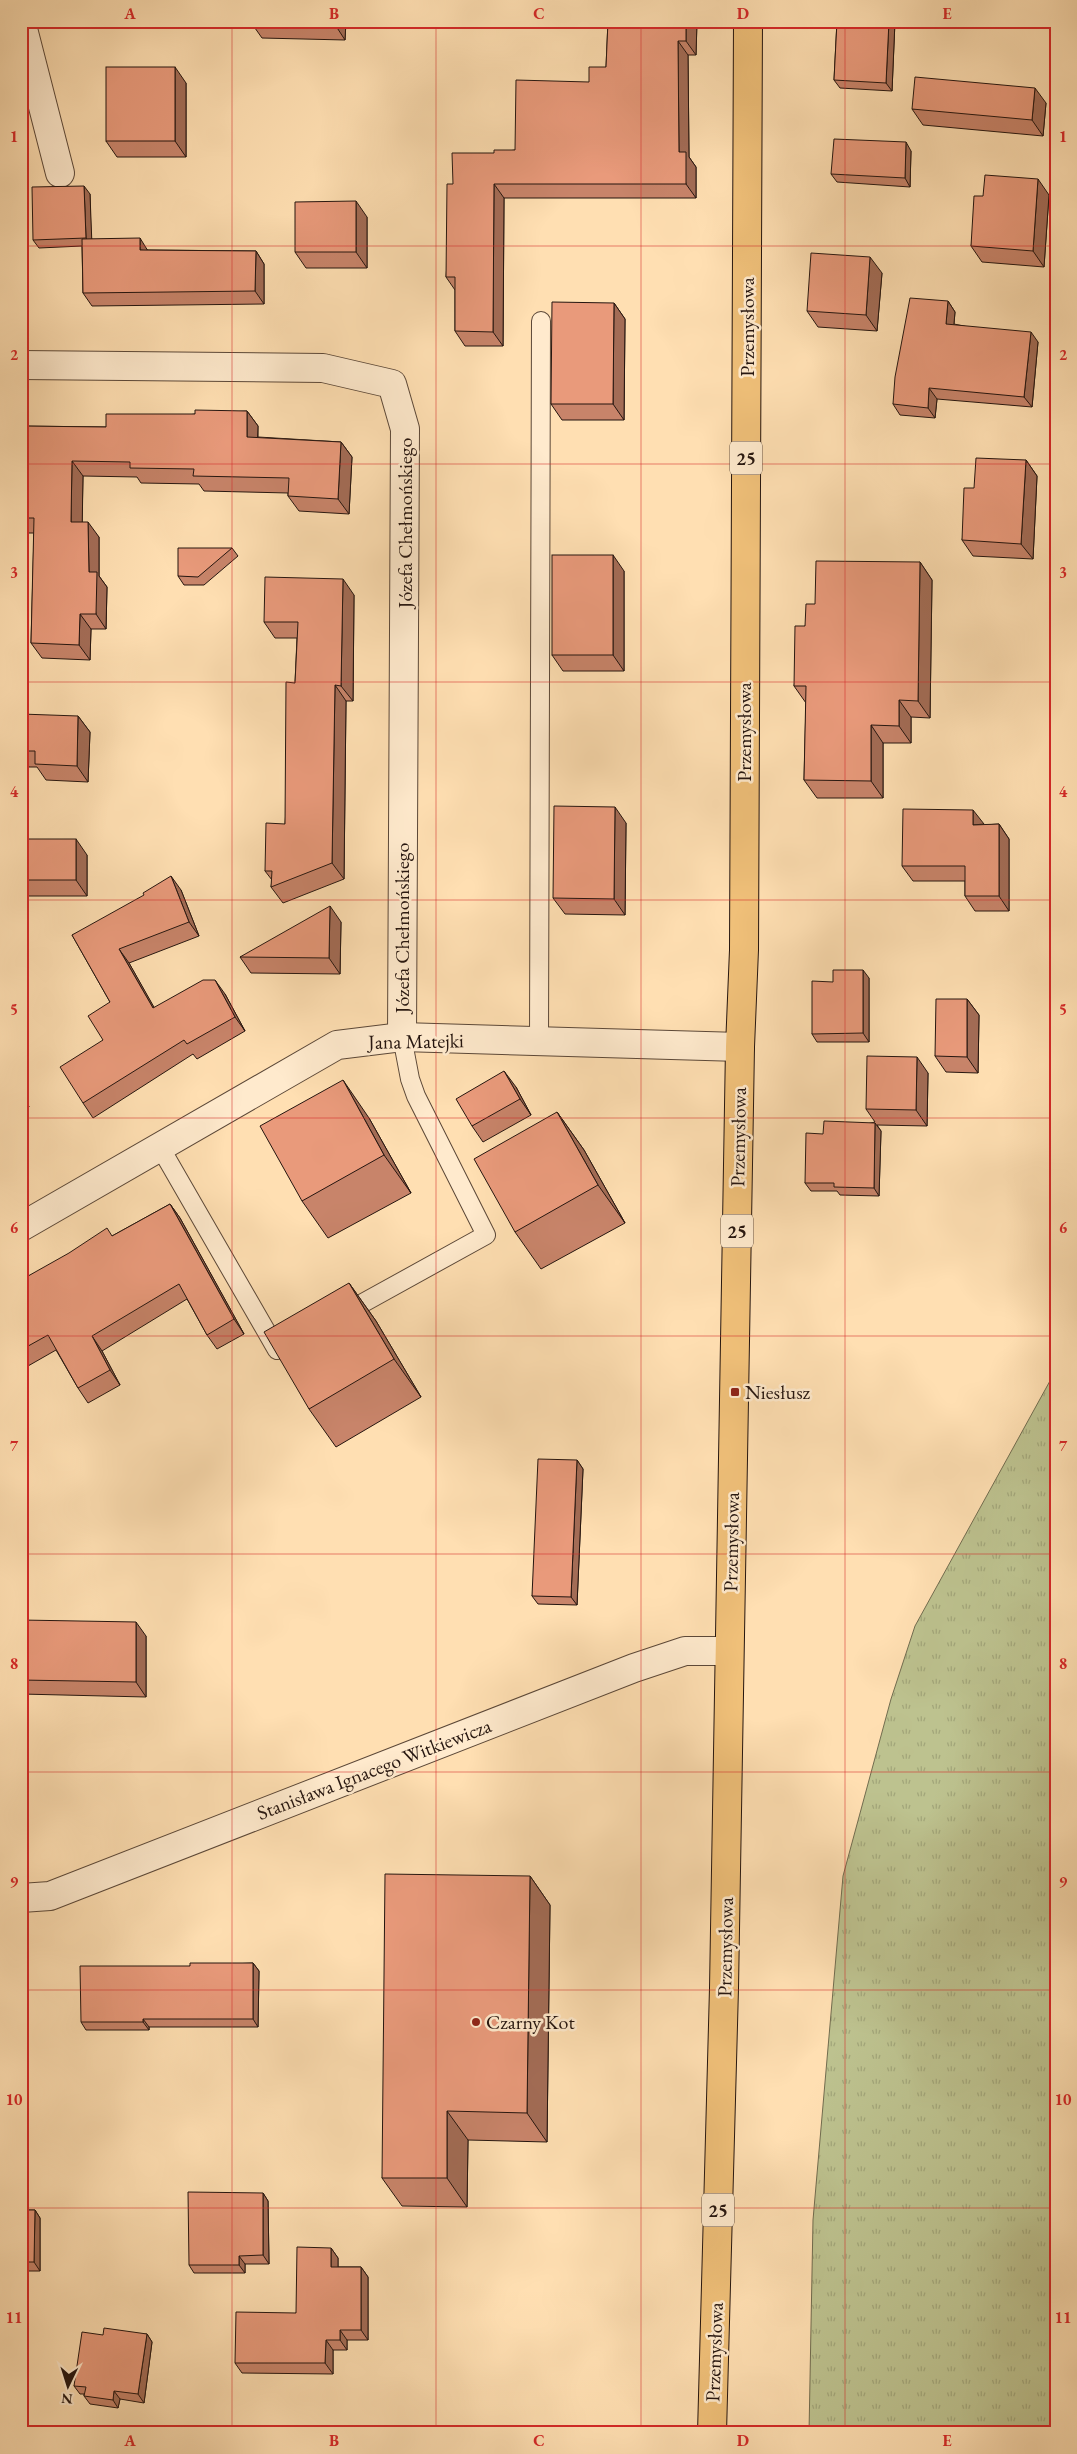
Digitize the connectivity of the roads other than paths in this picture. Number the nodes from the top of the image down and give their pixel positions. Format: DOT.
graph roads {
  1 [pos="21,21"];
  2 [pos="748,21"];
  3 [pos="60,173"];
  4 [pos="540,321"];
  5 [pos="21,365"];
  6 [pos="402,1038"];
  7 [pos="539,1042"];
  8 [pos="740,1047"];
  9 [pos="160,1147"];
  10 [pos="21,1227"];
  11 [pos="330,1322"];
  12 [pos="295,1341"];
  13 [pos="729,1651"];
  14 [pos="21,1898"];
  15 [pos="712,2433"];
  1 -- 3 [label="street"];
  2 -- 8 [label="main road, Przemysłowa / 25"];
  4 -- 7 [label="lane"];
  5 -- 6 [label="street, Józefa Chełmońskiego"];
  6 -- 7 [label="street, Jana Matejki"];
  6 -- 9 [label="street, Jana Matejki"];
  6 -- 11 [label="lane"];
  7 -- 8 [label="street, Jana Matejki"];
  8 -- 13 [label="main road, Przemysłowa / 25"];
  9 -- 10 [label="street, Jana Matejki"];
  9 -- 12 [label="lane"];
  13 -- 14 [label="street, Stanisława Ignacego Witkiewicza"];
  13 -- 15 [label="main road, Przemysłowa / 25"];
}
